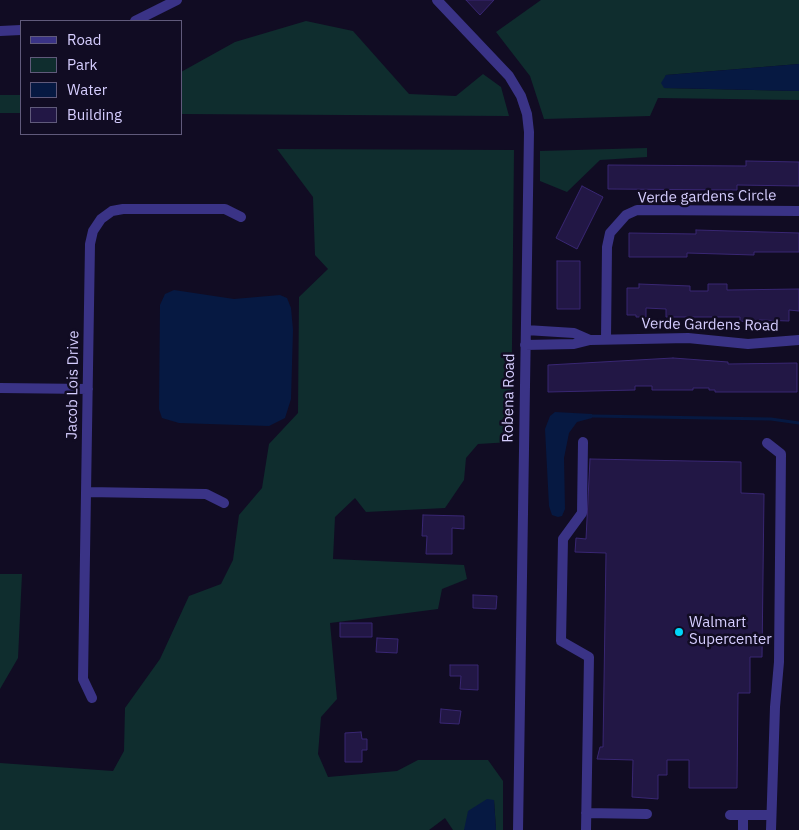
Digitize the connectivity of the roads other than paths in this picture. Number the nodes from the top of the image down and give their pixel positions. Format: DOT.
graph roads {
  1 [pos="177,0"];
  2 [pos="437,0"];
  3 [pos="137,20"];
  4 [pos="20,30"];
  5 [pos="0,31"];
  6 [pos="799,211"];
  7 [pos="241,217"];
  8 [pos="526,330"];
  9 [pos="606,339"];
  10 [pos="590,340"];
  11 [pos="799,340"];
  12 [pos="525,345"];
  13 [pos="0,388"];
  14 [pos="88,389"];
  15 [pos="583,442"];
  16 [pos="767,443"];
  17 [pos="87,492"];
  18 [pos="224,502"];
  19 [pos="92,698"];
  20 [pos="586,813"];
  21 [pos="647,814"];
  22 [pos="730,815"];
  23 [pos="743,815"];
  24 [pos="771,815"];
  25 [pos="518,830"];
  26 [pos="586,830"];
  27 [pos="743,830"];
  28 [pos="771,830"];
  1 -- 3 [label="street"];
  2 -- 8 [label="street, Robena Road"];
  4 -- 5 [label="street"];
  6 -- 9 [label="street, Verde gardens Circle"];
  7 -- 14 [label="street, Jacob Lois Drive"];
  8 -- 10 [label="street, Verde Gardens Road"];
  8 -- 12 [label="street, Robena Road"];
  9 -- 10 [label="street, Verde Gardens Road"];
  9 -- 11 [label="street, Verde Gardens Road"];
  10 -- 12 [label="street, Verde Gardens Road"];
  12 -- 25 [label="street, Robena Road"];
  13 -- 14 [label="street"];
  14 -- 17 [label="street, Jacob Lois Drive"];
  15 -- 20 [label="street"];
  16 -- 24 [label="street"];
  17 -- 18 [label="street"];
  17 -- 19 [label="street, Jacob Lois Drive"];
  20 -- 21 [label="street"];
  20 -- 26 [label="street"];
  22 -- 23 [label="street"];
  23 -- 24 [label="street"];
  23 -- 27 [label="street"];
  24 -- 28 [label="street"];
}
